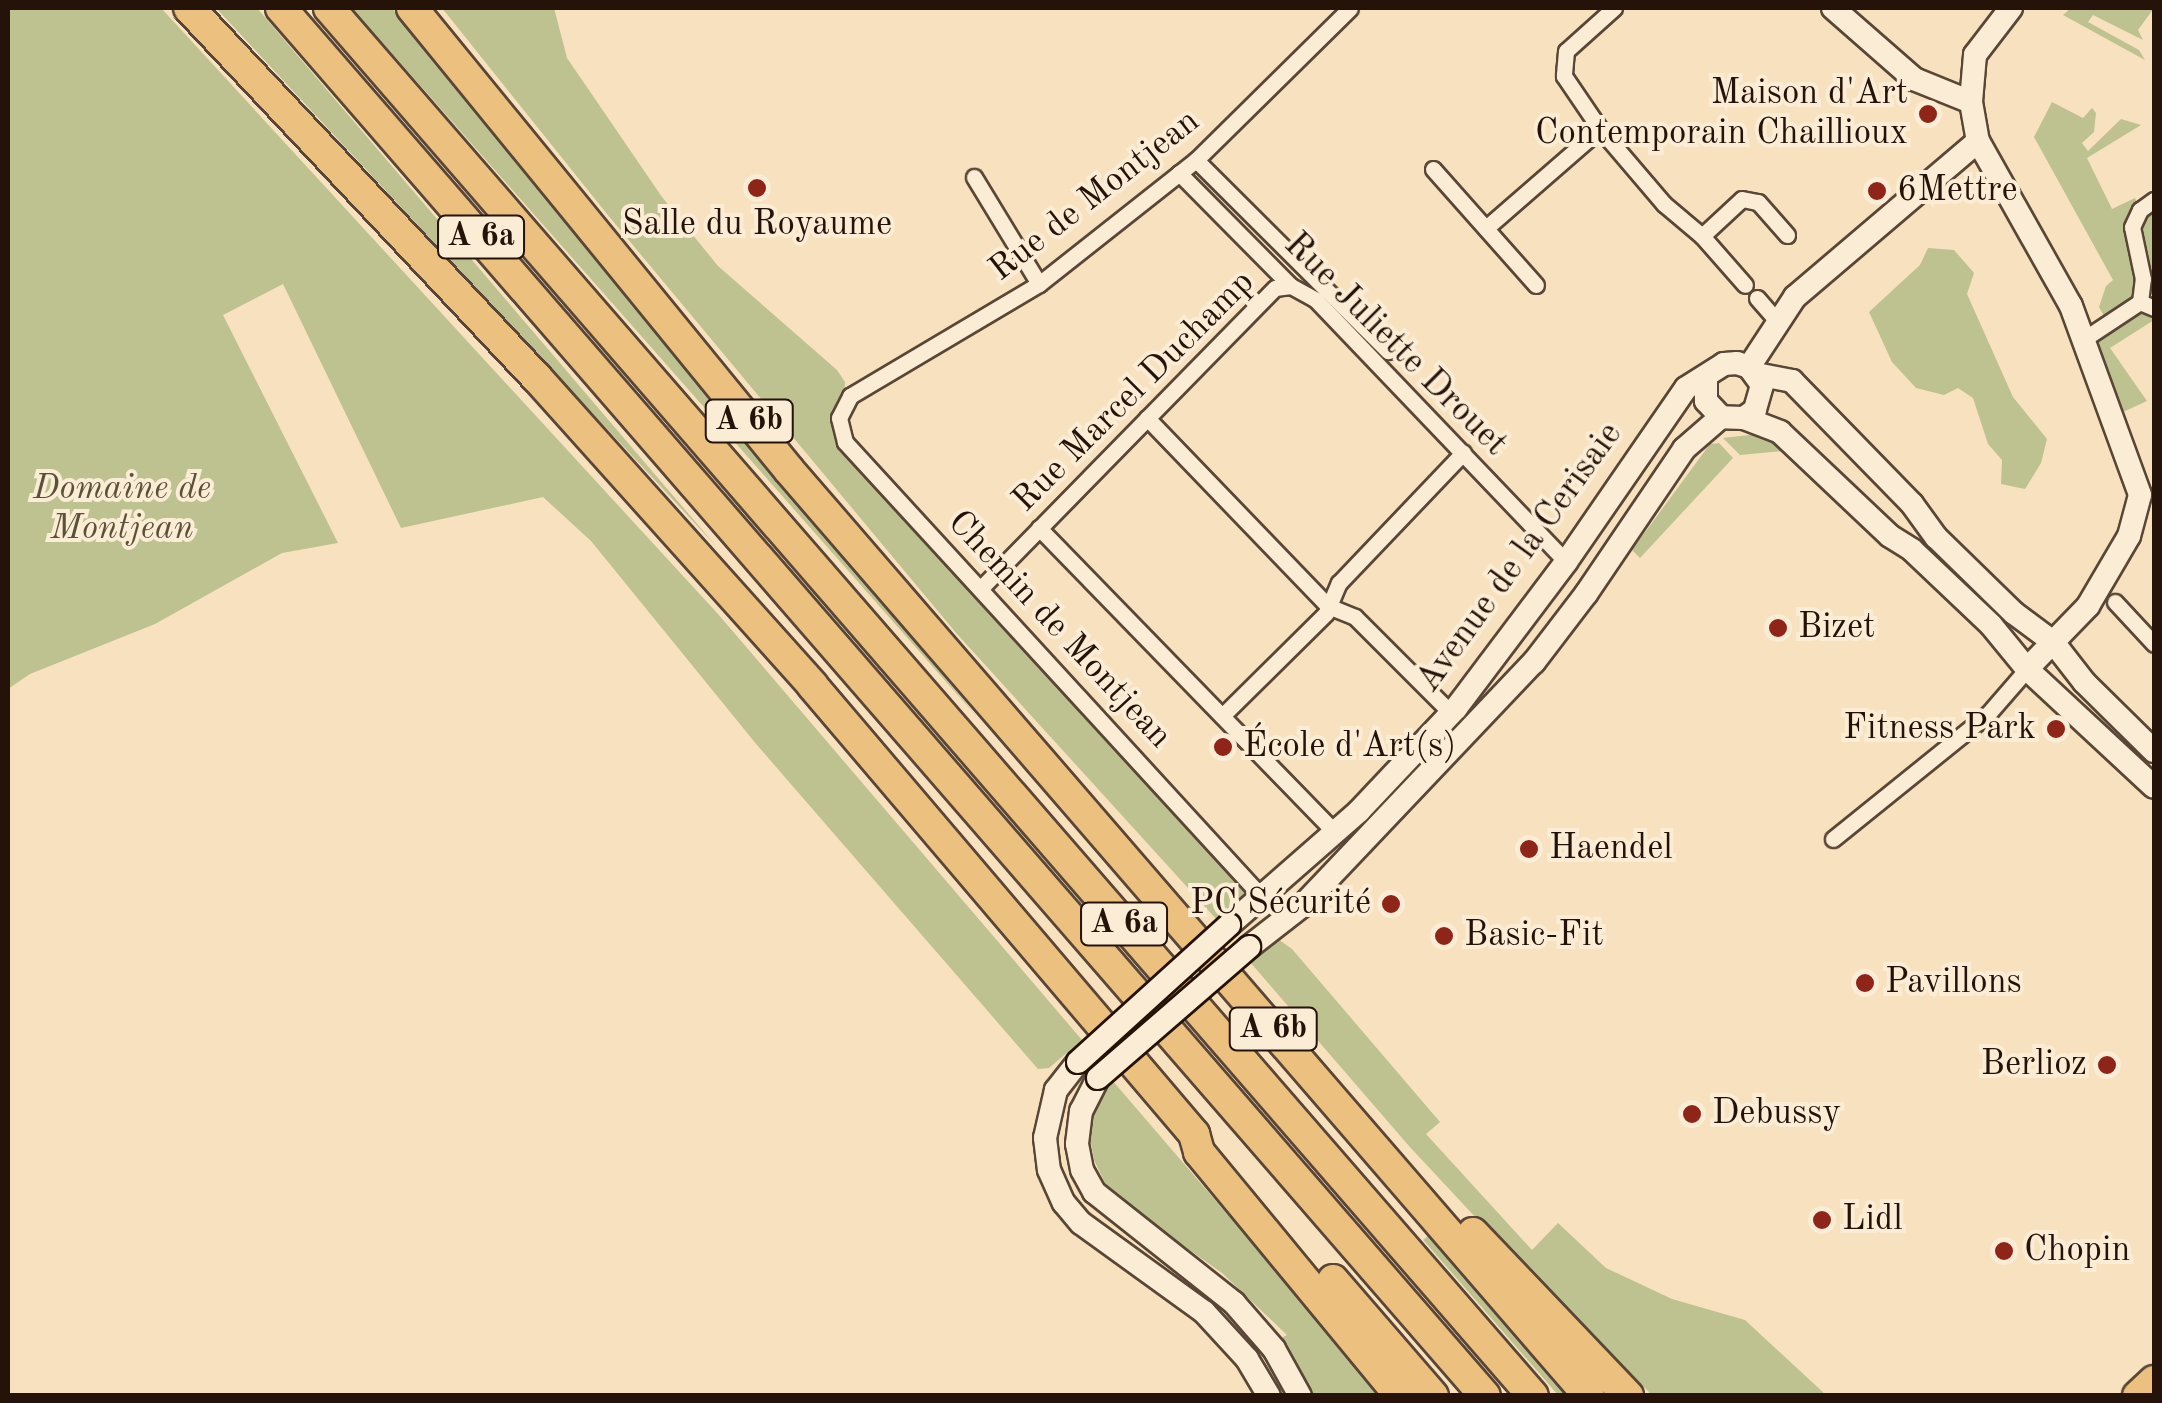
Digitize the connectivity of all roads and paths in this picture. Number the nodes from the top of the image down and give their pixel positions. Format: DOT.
graph roads {
  1 [pos="189,8"];
  2 [pos="281,8"];
  3 [pos="329,8"];
  4 [pos="412,8"];
  5 [pos="1350,8"];
  6 [pos="1614,8"];
  7 [pos="1833,8"];
  8 [pos="2011,8"];
  9 [pos="1899,67"];
  10 [pos="1972,76"];
  11 [pos="1970,102"];
  12 [pos="1600,129"];
  13 [pos="1978,141"];
  14 [pos="1196,160"];
  15 [pos="1433,169"];
  16 [pos="1179,173"];
  17 [pos="974,177"];
  18 [pos="2154,200"];
  19 [pos="1486,228"];
  20 [pos="1786,235"];
  21 [pos="1702,236"];
  22 [pos="1039,284"];
  23 [pos="1536,285"];
  24 [pos="1744,285"];
  25 [pos="1292,286"];
  26 [pos="1756,298"];
  27 [pos="2147,305"];
  28 [pos="1776,320"];
  29 [pos="2084,338"];
  30 [pos="1388,351"];
  31 [pos="1753,370"];
  32 [pos="1706,378"];
  33 [pos="850,396"];
  34 [pos="1147,418"];
  35 [pos="1732,418"];
  36 [pos="1463,453"];
  37 [pos="1039,528"];
  38 [pos="1562,568"];
  39 [pos="980,589"];
  40 [pos="1586,594"];
  41 [pos="2116,602"];
  42 [pos="1328,606"];
  43 [pos="2054,642"];
  44 [pos="2154,644"];
  45 [pos="2027,669"];
  46 [pos="1451,713"];
  47 [pos="1222,716"];
  48 [pos="2154,752"];
  49 [pos="2154,787"];
  50 [pos="1336,834"];
  51 [pos="1833,839"];
  52 [pos="1261,896"];
  53 [pos="1194,1134"];
  54 [pos="1451,1231"];
  55 [pos="2154,1380"];
  56 [pos="1269,1396"];
  57 [pos="1300,1396"];
  58 [pos="1400,1396"];
  59 [pos="1433,1396"];
  60 [pos="1485,1396"];
  61 [pos="1533,1396"];
  62 [pos="1589,1396"];
  63 [pos="1628,1396"];
  64 [pos="2138,1396"];
  1 -- 53 [label="highway"];
  2 -- 60 [label="highway, A 6a"];
  3 -- 61 [label="highway, A 6a"];
  4 -- 54 [label="highway, A 6b"];
  5 -- 14 [label="street, Rue de Montjean"];
  6 -- 12 [label="street"];
  7 -- 9 [label="street"];
  8 -- 10 [label="street"];
  9 -- 10 [label="street"];
  9 -- 11 [label="street"];
  10 -- 11 [label="street"];
  11 -- 13 [label="street"];
  12 -- 19 [label="street"];
  12 -- 21 [label="street"];
  13 -- 28 [label="street"];
  13 -- 29 [label="street"];
  14 -- 16 [label="street, Rue de Montjean"];
  14 -- 30 [label="street"];
  15 -- 19 [label="street"];
  16 -- 22 [label="street, Rue de Montjean"];
  16 -- 25 [label="street, Rue Juliette Drouet"];
  17 -- 22 [label="street"];
  18 -- 27 [label="street"];
  19 -- 23 [label="street"];
  20 -- 21 [label="street"];
  21 -- 24 [label="street"];
  22 -- 33 [label="street, Rue de Montjean"];
  25 -- 34 [label="street, Rue Marcel Duchamp"];
  25 -- 36 [label="street, Rue Juliette Drouet"];
  26 -- 28 [label="street"];
  27 -- 29 [label="street"];
  28 -- 31 [label="street"];
  29 -- 43 [label="street"];
  31 -- 32 [label="street"];
  31 -- 35 [label="street"];
  31 -- 43 [label="street"];
  32 -- 35 [label="street"];
  32 -- 38 [label="street, Avenue de la Cerisaie"];
  33 -- 39 [label="street, Chemin de Montjean"];
  34 -- 37 [label="street, Rue Marcel Duchamp"];
  34 -- 42 [label="street"];
  35 -- 40 [label="street, Avenue de la Cerisaie"];
  35 -- 45 [label="street"];
  36 -- 38 [label="street, Rue Juliette Drouet"];
  36 -- 42 [label="street"];
  37 -- 39 [label="street, Rue Marcel Duchamp"];
  37 -- 47 [label="street"];
  38 -- 40 [label="street, Rue Juliette Drouet"];
  38 -- 46 [label="street, Avenue de la Cerisaie"];
  39 -- 52 [label="street, Chemin de Montjean"];
  40 -- 57 [label="street, Avenue de la Cerisaie, bridge"];
  41 -- 44 [label="street"];
  42 -- 46 [label="street"];
  42 -- 47 [label="street"];
  43 -- 45 [label="street"];
  43 -- 48 [label="street"];
  45 -- 49 [label="street"];
  45 -- 51 [label="street"];
  46 -- 50 [label="street, Avenue de la Cerisaie"];
  47 -- 50 [label="street"];
  50 -- 52 [label="street, Avenue de la Cerisaie"];
  52 -- 56 [label="street, Avenue de la Cerisaie, bridge"];
  53 -- 58 [label="highway"];
  53 -- 59 [label="highway"];
  54 -- 62 [label="highway, A 6b"];
  54 -- 63 [label="highway"];
  55 -- 64 [label="highway"];
}
